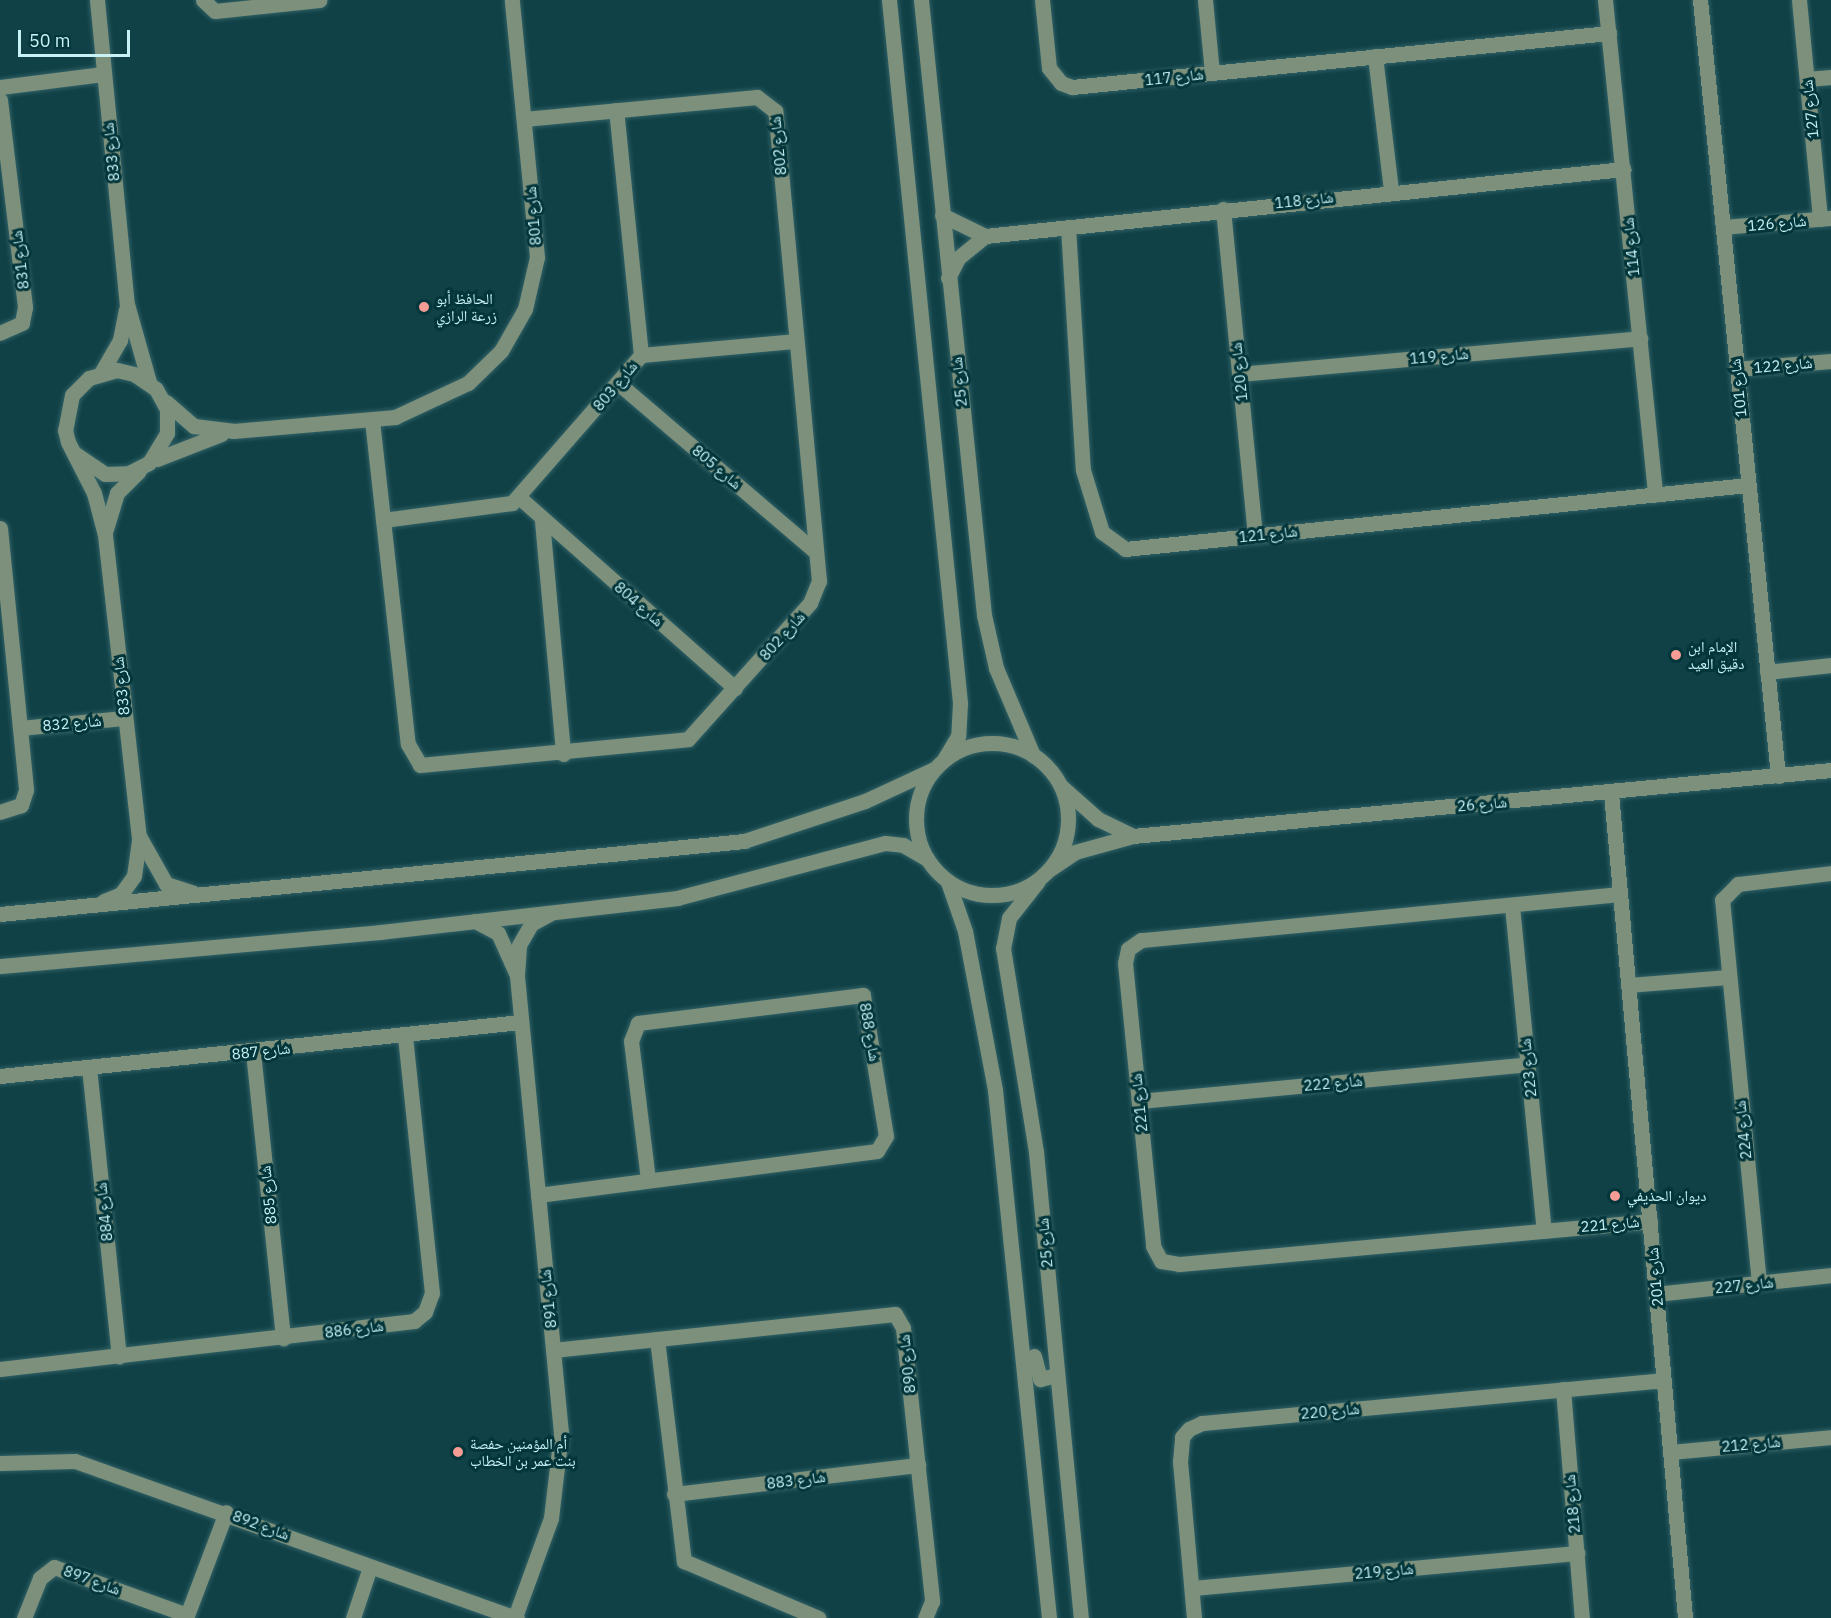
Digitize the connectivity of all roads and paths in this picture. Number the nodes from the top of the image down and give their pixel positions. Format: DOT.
graph roads {
  1 [pos="97,0"];
  2 [pos="203,0"];
  3 [pos="319,0"];
  4 [pos="512,0"];
  5 [pos="888,0"];
  6 [pos="921,0"];
  7 [pos="1042,0"];
  8 [pos="1205,0"];
  9 [pos="1605,0"];
  10 [pos="1700,0"];
  11 [pos="1799,0"];
  12 [pos="1609,33"];
  13 [pos="1375,56"];
  14 [pos="1212,73"];
  15 [pos="103,74"];
  16 [pos="1831,77"];
  17 [pos="1807,79"];
  18 [pos="0,87"];
  19 [pos="0,100"];
  20 [pos="616,110"];
  21 [pos="524,119"];
  22 [pos="1623,169"];
  23 [pos="1391,191"];
  24 [pos="1223,209"];
  25 [pos="942,215"];
  26 [pos="1826,218"];
  27 [pos="1068,227"];
  28 [pos="1722,227"];
  29 [pos="985,236"];
  30 [pos="948,278"];
  31 [pos="126,304"];
  32 [pos="0,333"];
  33 [pos="1640,338"];
  34 [pos="796,341"];
  35 [pos="641,355"];
  36 [pos="1831,361"];
  37 [pos="1736,369"];
  38 [pos="101,373"];
  39 [pos="1239,374"];
  40 [pos="149,382"];
  41 [pos="618,383"];
  42 [pos="162,398"];
  43 [pos="372,420"];
  44 [pos="233,431"];
  45 [pos="74,453"];
  46 [pos="145,466"];
  47 [pos="1747,485"];
  48 [pos="1655,494"];
  49 [pos="520,498"];
  50 [pos="383,520"];
  51 [pos="542,521"];
  52 [pos="0,528"];
  53 [pos="105,535"];
  54 [pos="1255,535"];
  55 [pos="816,552"];
  56 [pos="6,651"];
  57 [pos="1831,665"];
  58 [pos="1767,672"];
  59 [pos="735,688"];
  60 [pos="124,718"];
  61 [pos="20,728"];
  62 [pos="563,754"];
  63 [pos="1033,755"];
  64 [pos="940,764"];
  65 [pos="1831,770"];
  66 [pos="1778,776"];
  67 [pos="1059,783"];
  68 [pos="1611,793"];
  69 [pos="0,812"];
  70 [pos="1133,836"];
  71 [pos="139,837"];
  72 [pos="927,860"];
  73 [pos="1050,869"];
  74 [pos="1831,873"];
  75 [pos="1038,880"];
  76 [pos="948,882"];
  77 [pos="1620,894"];
  78 [pos="209,896"];
  79 [pos="93,906"];
  80 [pos="1512,906"];
  81 [pos="557,909"];
  82 [pos="0,914"];
  83 [pos="475,921"];
  84 [pos="0,966"];
  85 [pos="517,975"];
  86 [pos="1727,977"];
  87 [pos="1628,985"];
  88 [pos="521,1022"];
  89 [pos="405,1034"];
  90 [pos="253,1052"];
  91 [pos="1527,1064"];
  92 [pos="89,1067"];
  93 [pos="0,1076"];
  94 [pos="1139,1101"];
  95 [pos="648,1180"];
  96 [pos="538,1195"];
  97 [pos="1009,1213"];
  98 [pos="1650,1221"];
  99 [pos="1544,1230"];
  100 [pos="1831,1275"];
  101 [pos="1759,1283"];
  102 [pos="1656,1294"];
  103 [pos="283,1338"];
  104 [pos="657,1339"];
  105 [pos="553,1350"];
  106 [pos="119,1356"];
  107 [pos="0,1369"];
  108 [pos="1058,1375"];
  109 [pos="1663,1380"];
  110 [pos="1563,1389"];
  111 [pos="1831,1437"];
  112 [pos="1670,1452"];
  113 [pos="0,1463"];
  114 [pos="918,1466"];
  115 [pos="674,1494"];
  116 [pos="225,1512"];
  117 [pos="1577,1553"];
  118 [pos="370,1567"];
  119 [pos="1192,1588"];
  120 [pos="187,1617"];
  121 [pos="24,1618"];
  122 [pos="353,1618"];
  123 [pos="516,1618"];
  124 [pos="818,1618"];
  125 [pos="925,1618"];
  126 [pos="1049,1618"];
  127 [pos="1081,1618"];
  128 [pos="1194,1618"];
  129 [pos="1582,1618"];
  130 [pos="1685,1618"];
  1 -- 15 [label="street, شارع 833"];
  2 -- 3 [label="street"];
  4 -- 21 [label="street, شارع 801"];
  5 -- 64 [label="street, شارع 25"];
  6 -- 25 [label="street, شارع 25"];
  7 -- 14 [label="street, شارع 117"];
  8 -- 14 [label="street"];
  9 -- 12 [label="street, شارع 114"];
  10 -- 28 [label="street, شارع 101"];
  11 -- 17 [label="street, شارع 127"];
  12 -- 13 [label="street, شارع 117"];
  12 -- 22 [label="street, شارع 114"];
  13 -- 14 [label="street, شارع 117"];
  13 -- 23 [label="street"];
  15 -- 18 [label="street"];
  15 -- 31 [label="street, شارع 833"];
  16 -- 17 [label="street"];
  17 -- 26 [label="street, شارع 127"];
  19 -- 32 [label="street, شارع 831"];
  20 -- 21 [label="street, شارع 802"];
  20 -- 34 [label="street, شارع 802"];
  20 -- 35 [label="street, شارع 803"];
  21 -- 43 [label="street, شارع 801"];
  22 -- 23 [label="street, شارع 118"];
  22 -- 33 [label="street, شارع 114"];
  23 -- 24 [label="street, شارع 118"];
  24 -- 27 [label="street, شارع 118"];
  24 -- 39 [label="street, شارع 120"];
  25 -- 29 [label="street"];
  25 -- 30 [label="street, شارع 25"];
  26 -- 28 [label="street, شارع 126"];
  27 -- 29 [label="street, شارع 118"];
  27 -- 54 [label="street, شارع 121"];
  28 -- 37 [label="street, شارع 101"];
  29 -- 30 [label="street"];
  30 -- 63 [label="street, شارع 25"];
  31 -- 38 [label="street, شارع 833"];
  31 -- 40 [label="street, شارع 833"];
  33 -- 39 [label="street, شارع 119"];
  33 -- 48 [label="street, شارع 114"];
  34 -- 35 [label="street"];
  34 -- 55 [label="street, شارع 802"];
  35 -- 41 [label="street, شارع 803"];
  36 -- 37 [label="street, شارع 122"];
  37 -- 47 [label="street, شارع 101"];
  38 -- 40 [label="street"];
  38 -- 45 [label="street"];
  39 -- 54 [label="street, شارع 120"];
  40 -- 42 [label="street"];
  41 -- 49 [label="street, شارع 803"];
  41 -- 55 [label="street, شارع 805"];
  42 -- 44 [label="street, شارع 801"];
  42 -- 46 [label="street"];
  43 -- 44 [label="street, شارع 801"];
  43 -- 50 [label="street, شارع 802"];
  44 -- 46 [label="street, شارع 801"];
  45 -- 46 [label="street"];
  45 -- 53 [label="street, شارع 833"];
  46 -- 53 [label="street, شارع 833"];
  47 -- 48 [label="street, شارع 121"];
  47 -- 58 [label="street, شارع 101"];
  48 -- 54 [label="street, شارع 121"];
  49 -- 50 [label="street, شارع 803"];
  49 -- 51 [label="street, شارع 804"];
  50 -- 62 [label="street, شارع 802"];
  51 -- 59 [label="street, شارع 804"];
  51 -- 62 [label="street"];
  52 -- 56 [label="street"];
  53 -- 60 [label="street, شارع 833"];
  55 -- 59 [label="street, شارع 802"];
  56 -- 61 [label="street"];
  57 -- 58 [label="street"];
  58 -- 66 [label="street, شارع 101"];
  59 -- 62 [label="street, شارع 802"];
  60 -- 61 [label="street, شارع 832"];
  60 -- 71 [label="street, شارع 833"];
  61 -- 69 [label="street"];
  63 -- 64 [label="street"];
  63 -- 67 [label="street"];
  64 -- 72 [label="street"];
  64 -- 78 [label="street"];
  65 -- 66 [label="street, شارع 26"];
  66 -- 68 [label="street, شارع 26"];
  67 -- 70 [label="street"];
  67 -- 73 [label="street"];
  68 -- 70 [label="street, شارع 26"];
  68 -- 77 [label="street, شارع 201"];
  70 -- 73 [label="street, شارع 26"];
  71 -- 78 [label="street, شارع 833"];
  71 -- 79 [label="street, شارع 833"];
  72 -- 76 [label="street"];
  72 -- 81 [label="street"];
  73 -- 75 [label="street"];
  74 -- 86 [label="street, شارع 224"];
  75 -- 76 [label="street"];
  75 -- 108 [label="street, شارع 25"];
  76 -- 97 [label="street"];
  77 -- 80 [label="street, شارع 221"];
  77 -- 87 [label="street, شارع 201"];
  78 -- 79 [label="street"];
  79 -- 82 [label="street"];
  80 -- 91 [label="street, شارع 223"];
  80 -- 94 [label="street, شارع 221"];
  81 -- 83 [label="street"];
  81 -- 85 [label="street, شارع 891"];
  83 -- 84 [label="street"];
  83 -- 85 [label="street, شارع 891"];
  85 -- 88 [label="street, شارع 891"];
  86 -- 87 [label="street"];
  86 -- 101 [label="street, شارع 224"];
  87 -- 98 [label="street, شارع 201"];
  88 -- 89 [label="street, شارع 887"];
  88 -- 96 [label="street, شارع 891"];
  89 -- 90 [label="street, شارع 887"];
  89 -- 103 [label="street, شارع 886"];
  90 -- 92 [label="street, شارع 887"];
  90 -- 103 [label="street, شارع 885"];
  91 -- 94 [label="street, شارع 222"];
  91 -- 99 [label="street, شارع 223"];
  92 -- 93 [label="street, شارع 887"];
  92 -- 106 [label="street, شارع 884"];
  94 -- 99 [label="street, شارع 221"];
  95 -- 95 [label="street, شارع 888"];
  95 -- 96 [label="street, شارع 888"];
  96 -- 105 [label="street, شارع 891"];
  97 -- 108 [label="street"];
  97 -- 126 [label="street"];
  98 -- 99 [label="street, شارع 221"];
  98 -- 102 [label="street, شارع 201"];
  100 -- 101 [label="street, شارع 227"];
  101 -- 102 [label="street, شارع 227"];
  102 -- 109 [label="street, شارع 201"];
  103 -- 106 [label="street, شارع 886"];
  104 -- 105 [label="street, شارع 890"];
  104 -- 114 [label="street, شارع 890"];
  104 -- 115 [label="street"];
  105 -- 123 [label="street, شارع 891"];
  106 -- 107 [label="street, شارع 886"];
  108 -- 127 [label="street, شارع 25"];
  109 -- 110 [label="street, شارع 220"];
  109 -- 112 [label="street, شارع 201"];
  110 -- 117 [label="street, شارع 218"];
  110 -- 119 [label="street, شارع 220"];
  111 -- 112 [label="street, شارع 212"];
  112 -- 130 [label="street, شارع 201"];
  113 -- 116 [label="street, شارع 892"];
  114 -- 115 [label="street, شارع 883"];
  114 -- 125 [label="street, شارع 890"];
  115 -- 124 [label="street"];
  116 -- 118 [label="street, شارع 892"];
  116 -- 120 [label="street, شارع 897"];
  117 -- 119 [label="street, شارع 219"];
  117 -- 129 [label="street, شارع 218"];
  118 -- 122 [label="street"];
  118 -- 123 [label="street, شارع 892"];
  119 -- 128 [label="street, شارع 220"];
  120 -- 121 [label="street, شارع 897"];
}
